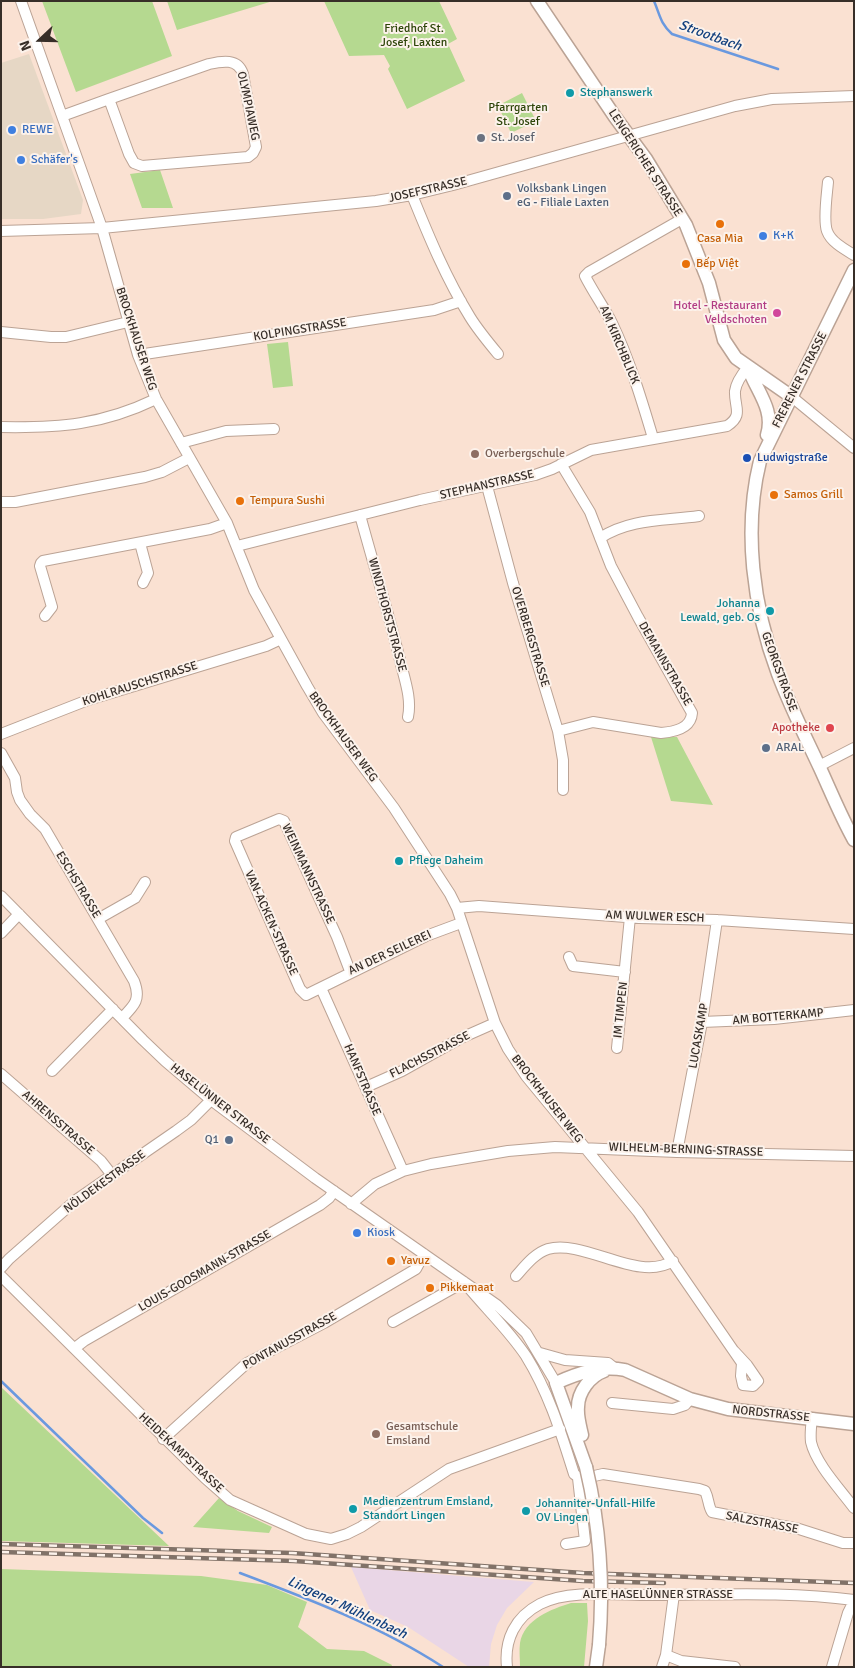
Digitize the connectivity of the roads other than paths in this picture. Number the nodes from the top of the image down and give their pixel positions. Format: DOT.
graph roads {
  1 [pos="21,1"];
  2 [pos="537,1"];
  3 [pos="109,98"];
  4 [pos="851,98"];
  5 [pos="62,116"];
  6 [pos="628,136"];
  7 [pos="828,182"];
  8 [pos="412,195"];
  9 [pos="682,219"];
  10 [pos="102,228"];
  11 [pos="1,231"];
  12 [pos="854,255"];
  13 [pos="854,270"];
  14 [pos="850,286"];
  15 [pos="461,301"];
  16 [pos="128,322"];
  17 [pos="1,332"];
  18 [pos="498,354"];
  19 [pos="138,355"];
  20 [pos="748,367"];
  21 [pos="792,397"];
  22 [pos="156,399"];
  23 [pos="1,427"];
  24 [pos="274,429"];
  25 [pos="653,438"];
  26 [pos="181,443"];
  27 [pos="765,448"];
  28 [pos="854,448"];
  29 [pos="189,458"];
  30 [pos="561,464"];
  31 [pos="487,486"];
  32 [pos="754,492"];
  33 [pos="1,502"];
  34 [pos="360,515"];
  35 [pos="699,516"];
  36 [pos="227,523"];
  37 [pos="600,538"];
  38 [pos="140,544"];
  39 [pos="237,546"];
  40 [pos="143,583"];
  41 [pos="45,616"];
  42 [pos="281,639"];
  43 [pos="408,717"];
  44 [pos="558,731"];
  45 [pos="1,734"];
  46 [pos="854,748"];
  47 [pos="1,753"];
  48 [pos="819,766"];
  49 [pos="563,790"];
  50 [pos="240,835"];
  51 [pos="854,840"];
  52 [pos="145,882"];
  53 [pos="1,896"];
  54 [pos="457,908"];
  55 [pos="19,914"];
  56 [pos="630,917"];
  57 [pos="98,919"];
  58 [pos="717,920"];
  59 [pos="461,923"];
  60 [pos="854,929"];
  61 [pos="1,933"];
  62 [pos="569,957"];
  63 [pos="350,972"];
  64 [pos="625,972"];
  65 [pos="321,988"];
  66 [pos="113,1009"];
  67 [pos="854,1010"];
  68 [pos="122,1018"];
  69 [pos="702,1022"];
  70 [pos="495,1023"];
  71 [pos="617,1048"];
  72 [pos="52,1071"];
  73 [pos="1,1074"];
  74 [pos="366,1087"];
  75 [pos="211,1100"];
  76 [pos="584,1147"];
  77 [pos="677,1152"];
  78 [pos="854,1156"];
  79 [pos="403,1171"];
  80 [pos="112,1175"];
  81 [pos="334,1191"];
  82 [pos="351,1204"];
  83 [pos="424,1254"];
  84 [pos="672,1261"];
  85 [pos="1,1268"];
  86 [pos="1,1276"];
  87 [pos="516,1276"];
  88 [pos="464,1282"];
  89 [pos="393,1322"];
  90 [pos="75,1348"];
  91 [pos="734,1351"];
  92 [pos="540,1354"];
  93 [pos="613,1367"];
  94 [pos="556,1383"];
  95 [pos="690,1399"];
  96 [pos="612,1403"];
  97 [pos="812,1418"];
  98 [pos="854,1424"];
  99 [pos="560,1429"];
  100 [pos="577,1429"];
  101 [pos="163,1439"];
  102 [pos="578,1478"];
  103 [pos="854,1508"];
  104 [pos="854,1543"];
  105 [pos="566,1544"];
  106 [pos="674,1594"];
  107 [pos="854,1600"];
  108 [pos="666,1655"];
  109 [pos="508,1667"];
  110 [pos="596,1667"];
  111 [pos="662,1667"];
  112 [pos="735,1667"];
  113 [pos="832,1667"];
  1 -- 5 [label="street, BROCKHAUSER WEG"];
  2 -- 6 [label="main road, LENGERICHER STRASSE"];
  3 -- 3 [label="street, OLYMPIAWEG"];
  3 -- 5 [label="street, OLYMPIAWEG"];
  4 -- 6 [label="street, JOSEFSTRASSE"];
  5 -- 10 [label="street, BROCKHAUSER WEG"];
  6 -- 8 [label="street, JOSEFSTRASSE"];
  6 -- 9 [label="main road, LENGERICHER STRASSE"];
  7 -- 12 [label="street"];
  8 -- 10 [label="street, JOSEFSTRASSE"];
  8 -- 15 [label="street"];
  9 -- 20 [label="main road, LENGERICHER STRASSE"];
  9 -- 25 [label="street, AM KIRCHBLICK"];
  10 -- 11 [label="street, JOSEFSTRASSE"];
  10 -- 16 [label="street, BROCKHAUSER WEG"];
  13 -- 14 [label="main road, FRERENER STRASSE"];
  14 -- 21 [label="main road, FRERENER STRASSE"];
  15 -- 18 [label="street"];
  15 -- 19 [label="street, KOLPINGSTRASSE"];
  16 -- 17 [label="street"];
  16 -- 19 [label="street, BROCKHAUSER WEG"];
  19 -- 22 [label="street, BROCKHAUSER WEG"];
  20 -- 21 [label="main road, LENGERICHER STRASSE"];
  20 -- 25 [label="street, STEPHANSTRASSE"];
  20 -- 27 [label="main road"];
  21 -- 27 [label="main road, FRERENER STRASSE"];
  21 -- 28 [label="street"];
  22 -- 23 [label="street"];
  22 -- 26 [label="street, BROCKHAUSER WEG"];
  24 -- 26 [label="street"];
  25 -- 30 [label="street, STEPHANSTRASSE"];
  26 -- 29 [label="street, BROCKHAUSER WEG"];
  27 -- 32 [label="main road, FRERENER STRASSE"];
  29 -- 33 [label="street"];
  29 -- 36 [label="street, BROCKHAUSER WEG"];
  30 -- 31 [label="street, STEPHANSTRASSE"];
  30 -- 37 [label="street, DEMANNSTRASSE"];
  31 -- 34 [label="street, STEPHANSTRASSE"];
  31 -- 44 [label="street, OVERBERGSTRASSE"];
  32 -- 48 [label="main road, GEORGSTRASSE"];
  34 -- 39 [label="street, STEPHANSTRASSE"];
  34 -- 43 [label="street, WINDTHORSTSTRASSE"];
  35 -- 37 [label="street"];
  36 -- 38 [label="street"];
  36 -- 39 [label="street, BROCKHAUSER WEG"];
  37 -- 44 [label="street, DEMANNSTRASSE"];
  38 -- 40 [label="street"];
  38 -- 41 [label="street"];
  39 -- 42 [label="street, BROCKHAUSER WEG"];
  42 -- 45 [label="street, KOHLRAUSCHSTRASSE"];
  42 -- 54 [label="street, BROCKHAUSER WEG"];
  44 -- 49 [label="street, OVERBERGSTRASSE"];
  46 -- 48 [label="street"];
  47 -- 57 [label="street, ESCHSTRASSE"];
  48 -- 51 [label="main road, GEORGSTRASSE"];
  50 -- 63 [label="street, WEINMANNSTRASSE"];
  50 -- 65 [label="street, VAN-ACKEN-STRASSE"];
  52 -- 57 [label="street"];
  53 -- 55 [label="street, HASELÜNNER STRASSE"];
  54 -- 56 [label="street, AM WULWER ESCH"];
  54 -- 59 [label="street, BROCKHAUSER WEG"];
  55 -- 61 [label="street"];
  55 -- 66 [label="street, HASELÜNNER STRASSE"];
  56 -- 58 [label="street, AM WULWER ESCH"];
  56 -- 64 [label="street, IM TIMPEN"];
  57 -- 68 [label="street, ESCHSTRASSE"];
  58 -- 60 [label="street, AM WULWER ESCH"];
  58 -- 69 [label="street, LUCASKAMP"];
  59 -- 63 [label="street, AN DER SEILEREI"];
  59 -- 70 [label="street, BROCKHAUSER WEG"];
  62 -- 64 [label="street, IM TIMPEN"];
  63 -- 65 [label="street, AN DER SEILEREI"];
  64 -- 71 [label="street, IM TIMPEN"];
  65 -- 74 [label="street, HANFSTRASSE"];
  66 -- 68 [label="street, HASELÜNNER STRASSE"];
  66 -- 72 [label="street"];
  67 -- 69 [label="street, AM BOTTERKAMP"];
  68 -- 75 [label="street, HASELÜNNER STRASSE"];
  69 -- 77 [label="street, LUCASKAMP"];
  70 -- 74 [label="street, FLACHSSTRASSE"];
  70 -- 76 [label="street, BROCKHAUSER WEG"];
  73 -- 80 [label="street, AHRENSSTRASSE"];
  74 -- 79 [label="street, HANFSTRASSE"];
  75 -- 80 [label="street, NÖLDEKESTRASSE"];
  75 -- 81 [label="street, HASELÜNNER STRASSE"];
  76 -- 77 [label="street, WILHELM-BERNING-STRASSE"];
  76 -- 79 [label="street, WILHELM-BERNING-STRASSE"];
  76 -- 84 [label="street, BROCKHAUSER WEG"];
  77 -- 78 [label="street, WILHELM-BERNING-STRASSE"];
  79 -- 82 [label="street, WILHELM-BERNING-STRASSE"];
  80 -- 85 [label="street, NÖLDEKESTRASSE"];
  81 -- 82 [label="street, HASELÜNNER STRASSE"];
  81 -- 90 [label="street, LOUIS-GOOSMANN-STRASSE"];
  82 -- 83 [label="street, HASELÜNNER STRASSE"];
  83 -- 88 [label="street, HASELÜNNER STRASSE"];
  83 -- 101 [label="street, PONTANUSSTRASSE"];
  84 -- 87 [label="street"];
  84 -- 91 [label="street, BROCKHAUSER WEG"];
  86 -- 90 [label="street, HEIDEKAMPSTRASSE"];
  88 -- 89 [label="street"];
  88 -- 92 [label="street, HASELÜNNER STRASSE"];
  88 -- 99 [label="street, HASELÜNNER STRASSE"];
  90 -- 101 [label="street, HEIDEKAMPSTRASSE"];
  91 -- 91 [label="street, BROCKHAUSER WEG"];
  92 -- 93 [label="street"];
  92 -- 94 [label="street, HASELÜNNER STRASSE"];
  93 -- 94 [label="main road, NORDSTRASSE"];
  93 -- 95 [label="main road, NORDSTRASSE"];
  93 -- 100 [label="main road"];
  94 -- 100 [label="main road"];
  95 -- 96 [label="street"];
  95 -- 97 [label="main road, NORDSTRASSE"];
  97 -- 98 [label="main road, NORDSTRASSE"];
  97 -- 103 [label="street"];
  99 -- 101 [label="street, HEIDEKAMPSTRASSE"];
  99 -- 102 [label="street, HASELÜNNER STRASSE"];
  100 -- 110 [label="main road, bridge"];
  102 -- 104 [label="street, SALZSTRASSE"];
  102 -- 105 [label="street, HASELÜNNER STRASSE"];
  106 -- 107 [label="street, ALTE HASELÜNNER STRASSE"];
  106 -- 108 [label="street"];
  106 -- 109 [label="street, ALTE HASELÜNNER STRASSE"];
  107 -- 113 [label="street"];
  108 -- 111 [label="street"];
  108 -- 112 [label="street"];
}
